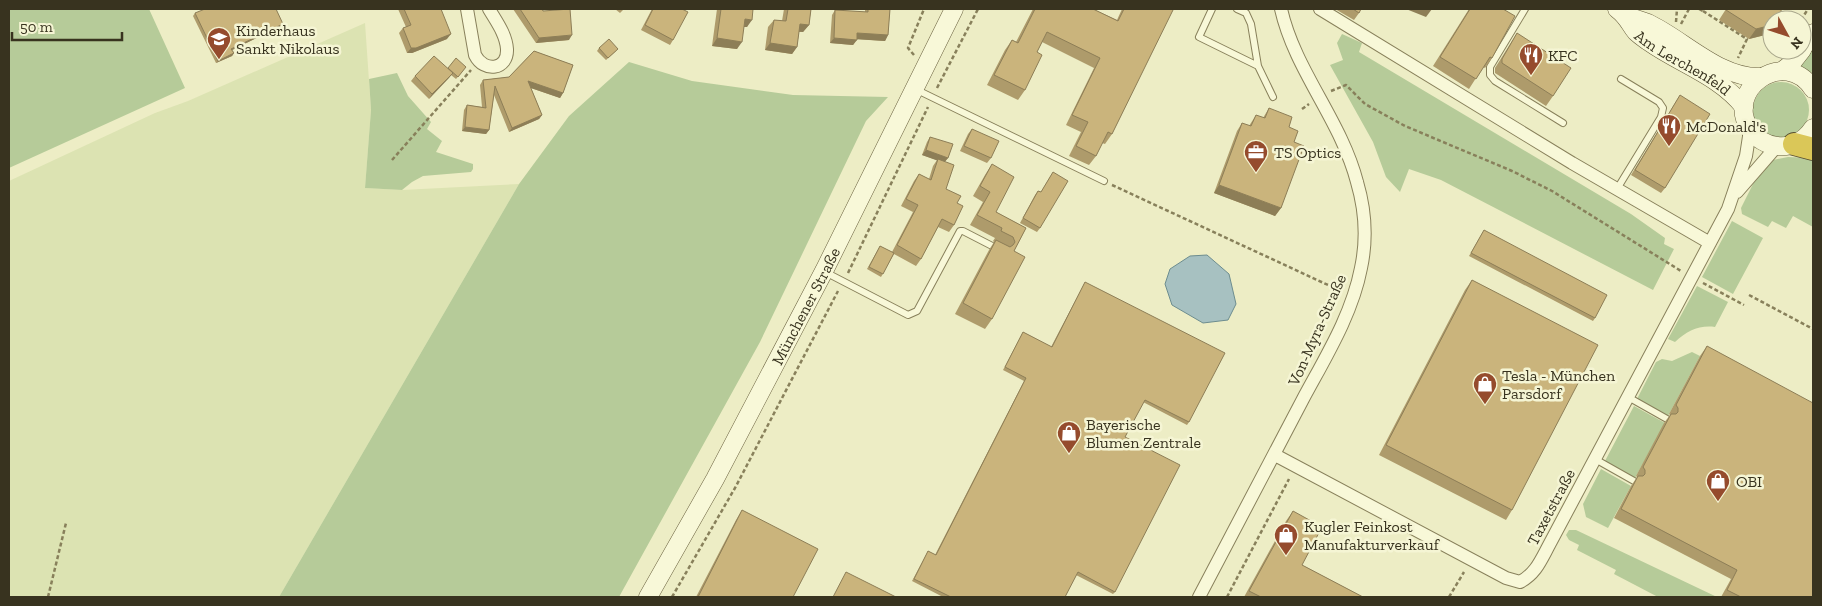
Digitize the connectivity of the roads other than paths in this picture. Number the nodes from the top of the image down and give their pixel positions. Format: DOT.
graph roads {
  1 [pos="467,9"];
  2 [pos="489,9"];
  3 [pos="954,9"];
  4 [pos="1212,9"];
  5 [pos="1237,9"];
  6 [pos="1281,9"];
  7 [pos="1320,9"];
  8 [pos="1525,9"];
  9 [pos="1622,12"];
  10 [pos="1795,60"];
  11 [pos="1258,66"];
  12 [pos="1782,71"];
  13 [pos="1761,77"];
  14 [pos="1621,79"];
  15 [pos="914,89"];
  16 [pos="1813,89"];
  17 [pos="1273,97"];
  18 [pos="1744,107"];
  19 [pos="1563,123"];
  20 [pos="1813,128"];
  21 [pos="1750,130"];
  22 [pos="1795,146"];
  23 [pos="1104,181"];
  24 [pos="1617,189"];
  25 [pos="1734,196"];
  26 [pos="1710,243"];
  27 [pos="1003,252"];
  28 [pos="824,271"];
  29 [pos="1628,397"];
  30 [pos="1667,419"];
  31 [pos="1275,454"];
  32 [pos="1595,460"];
  33 [pos="1634,482"];
  34 [pos="648,597"];
  35 [pos="1199,597"];
  1 -- 2 [label="street"];
  3 -- 15 [label="street, Münchener Straße"];
  4 -- 11 [label="lane"];
  5 -- 11 [label="lane"];
  6 -- 31 [label="street, Von-Myra-Straße"];
  7 -- 24 [label="street"];
  8 -- 19 [label="lane"];
  9 -- 13 [label="street, Am Lerchenfeld"];
  9 -- 18 [label="street, Am Lerchenfeld"];
  10 -- 12 [label="street"];
  11 -- 17 [label="lane"];
  12 -- 13 [label="street, Am Lerchenfeld"];
  12 -- 16 [label="street"];
  13 -- 18 [label="street, Am Lerchenfeld"];
  14 -- 24 [label="lane"];
  15 -- 23 [label="lane"];
  15 -- 28 [label="street, Münchener Straße"];
  18 -- 21 [label="street, Am Lerchenfeld"];
  20 -- 22 [label="street"];
  21 -- 22 [label="street"];
  21 -- 25 [label="street, Taxetstraße"];
  22 -- 25 [label="street, Taxetstraße"];
  24 -- 26 [label="street"];
  25 -- 26 [label="street, Taxetstraße"];
  26 -- 29 [label="street, Taxetstraße"];
  27 -- 28 [label="lane"];
  28 -- 34 [label="street, Münchener Straße"];
  29 -- 30 [label="lane"];
  29 -- 32 [label="street, Taxetstraße"];
  31 -- 32 [label="street, Taxetstraße"];
  31 -- 35 [label="street, Von-Myra-Straße"];
  32 -- 33 [label="lane"];
}
